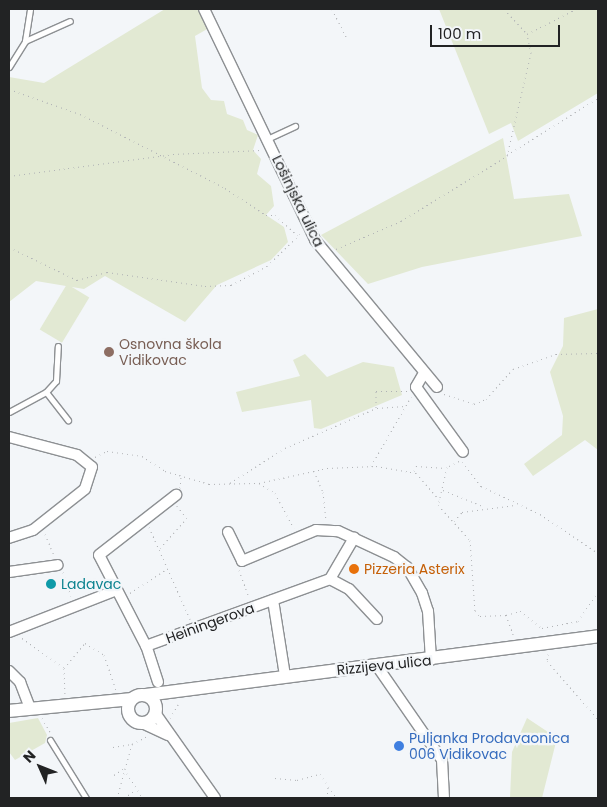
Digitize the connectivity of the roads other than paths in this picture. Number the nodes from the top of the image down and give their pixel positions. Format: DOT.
graph roads {
  1 [pos="30,9"];
  2 [pos="204,9"];
  3 [pos="70,21"];
  4 [pos="25,41"];
  5 [pos="9,67"];
  6 [pos="295,126"];
  7 [pos="270,143"];
  8 [pos="58,346"];
  9 [pos="424,373"];
  10 [pos="437,387"];
  11 [pos="46,392"];
  12 [pos="9,412"];
  13 [pos="68,420"];
  14 [pos="9,437"];
  15 [pos="462,456"];
  16 [pos="174,498"];
  17 [pos="228,532"];
  18 [pos="9,538"];
  19 [pos="354,538"];
  20 [pos="56,562"];
  21 [pos="9,572"];
  22 [pos="330,580"];
  23 [pos="119,594"];
  24 [pos="273,600"];
  25 [pos="377,619"];
  26 [pos="11,631"];
  27 [pos="598,636"];
  28 [pos="146,646"];
  29 [pos="431,660"];
  30 [pos="377,666"];
  31 [pos="9,671"];
  32 [pos="285,676"];
  33 [pos="158,682"];
  34 [pos="173,690"];
  35 [pos="146,695"];
  36 [pos="129,705"];
  37 [pos="156,710"];
  38 [pos="9,711"];
  39 [pos="35,711"];
  40 [pos="142,723"];
  41 [pos="160,728"];
  42 [pos="50,740"];
  43 [pos="86,798"];
  44 [pos="215,798"];
  45 [pos="444,798"];
  1 -- 4 [label="lane"];
  2 -- 7 [label="street, Lošinjska ulica"];
  3 -- 4 [label="lane"];
  4 -- 5 [label="lane"];
  6 -- 7 [label="lane"];
  7 -- 9 [label="street, Lošinjska ulica"];
  8 -- 11 [label="lane"];
  9 -- 10 [label="street, Lošinjska ulica"];
  9 -- 15 [label="street"];
  11 -- 12 [label="lane"];
  11 -- 13 [label="lane"];
  14 -- 18 [label="street"];
  16 -- 23 [label="street"];
  17 -- 19 [label="street"];
  19 -- 22 [label="street"];
  19 -- 29 [label="street"];
  20 -- 21 [label="street"];
  22 -- 24 [label="street, Heiningerova"];
  22 -- 25 [label="street"];
  23 -- 26 [label="street"];
  23 -- 28 [label="street"];
  24 -- 28 [label="street, Heiningerova"];
  24 -- 32 [label="street, Heiningerova"];
  27 -- 29 [label="street, Rizzijeva ulica"];
  28 -- 33 [label="street"];
  29 -- 30 [label="street, Rizzijeva ulica"];
  30 -- 32 [label="street, Rizzijeva ulica"];
  30 -- 45 [label="street"];
  31 -- 39 [label="street"];
  32 -- 34 [label="street, Rizzijeva ulica"];
  34 -- 35 [label="street, Rizzijeva ulica"];
  34 -- 37 [label="street"];
  35 -- 36 [label="street, Rizzijeva ulica"];
  35 -- 37 [label="street"];
  36 -- 39 [label="street"];
  36 -- 40 [label="street"];
  37 -- 40 [label="street"];
  37 -- 41 [label="street"];
  38 -- 39 [label="street"];
  40 -- 41 [label="street"];
  41 -- 44 [label="street"];
  42 -- 43 [label="lane"];
}
